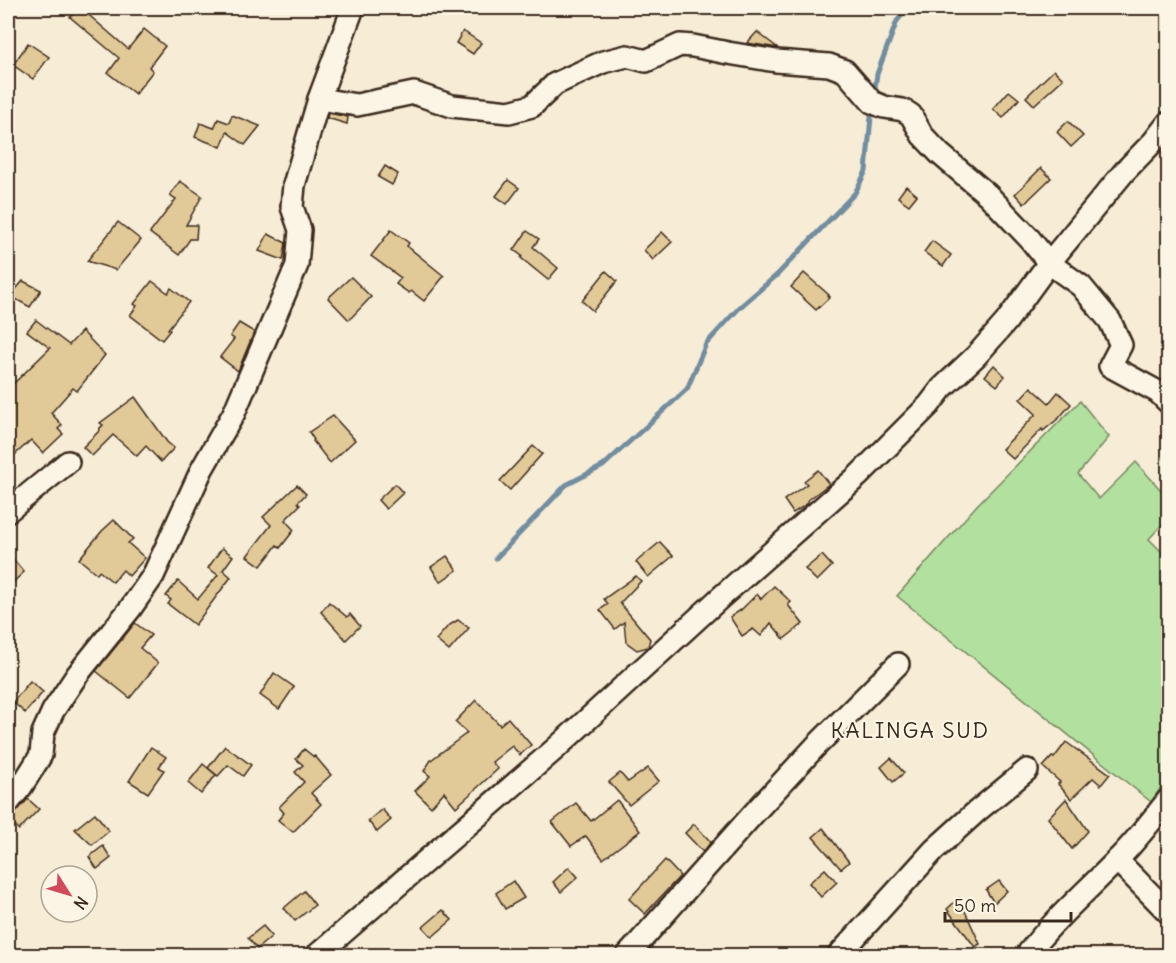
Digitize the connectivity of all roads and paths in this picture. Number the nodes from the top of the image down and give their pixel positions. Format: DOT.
graph roads {
  1 [pos="353,8"];
  2 [pos="319,99"];
  3 [pos="1168,123"];
  4 [pos="1049,263"];
  5 [pos="1168,402"];
  6 [pos="68,462"];
  7 [pos="8,511"];
  8 [pos="898,664"];
  9 [pos="1027,770"];
  10 [pos="1168,800"];
  11 [pos="8,803"];
  12 [pos="1117,860"];
  13 [pos="1168,912"];
  14 [pos="316,956"];
  15 [pos="627,956"];
  16 [pos="837,956"];
  17 [pos="1026,956"];
  1 -- 2 [label="street"];
  2 -- 4 [label="street"];
  2 -- 11 [label="street"];
  3 -- 4 [label="street"];
  4 -- 5 [label="street"];
  4 -- 14 [label="street"];
  6 -- 7 [label="street"];
  8 -- 15 [label="street"];
  9 -- 16 [label="street"];
  10 -- 12 [label="street"];
  12 -- 13 [label="street"];
  12 -- 17 [label="street"];
}
